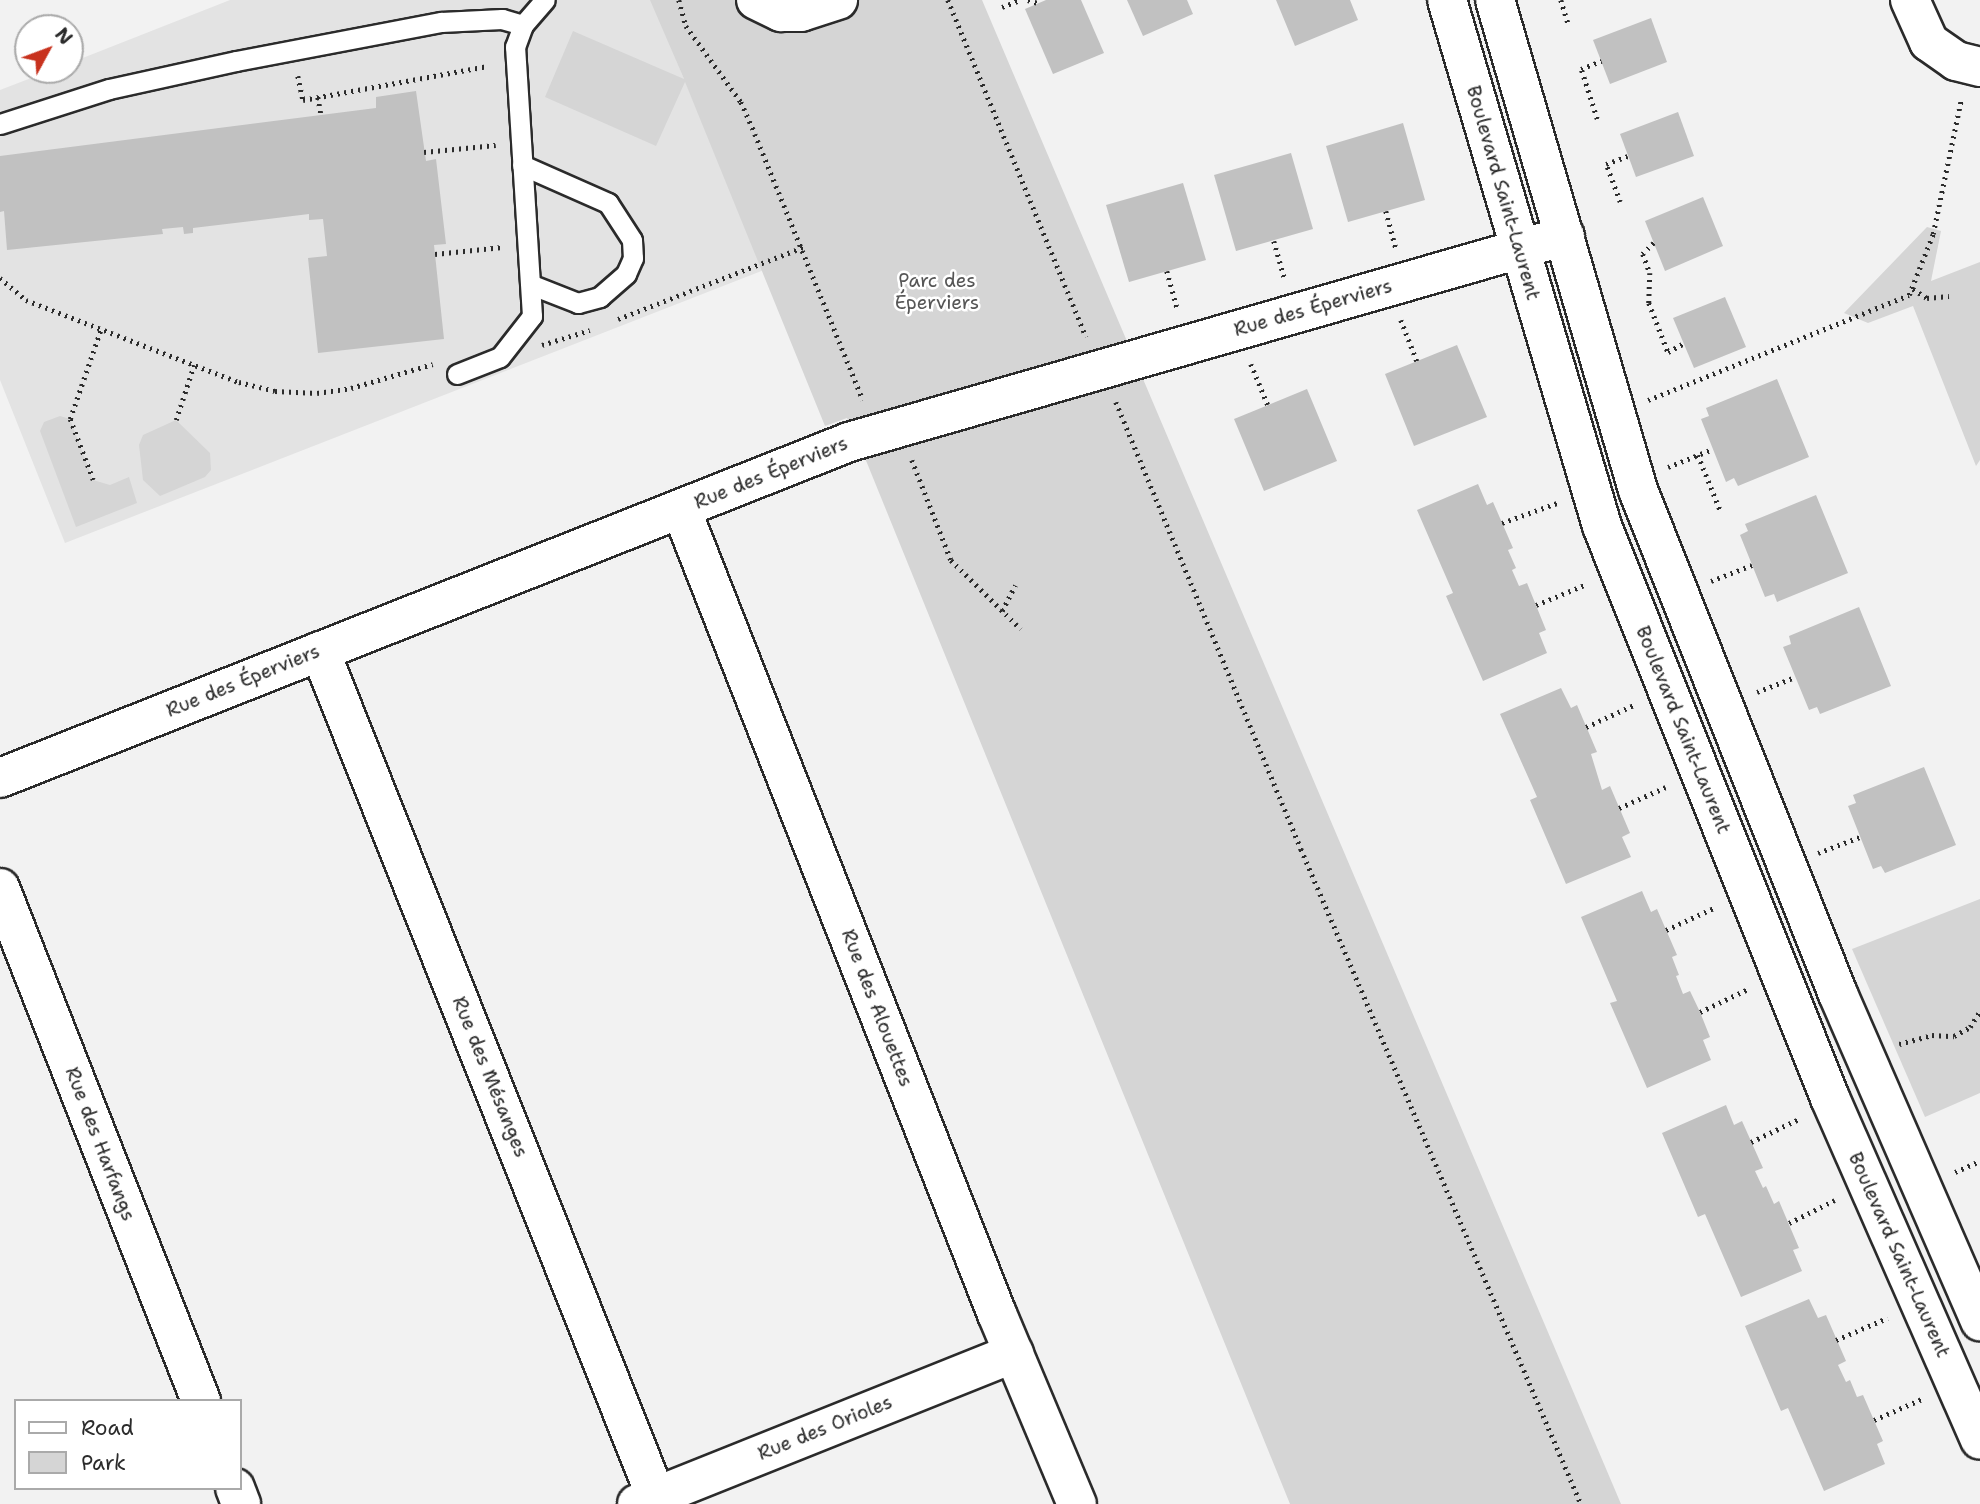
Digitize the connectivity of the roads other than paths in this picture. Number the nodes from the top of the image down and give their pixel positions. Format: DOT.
graph roads {
  1 [pos="545,0"];
  2 [pos="755,0"];
  3 [pos="838,0"];
  4 [pos="1447,0"];
  5 [pos="1495,0"];
  6 [pos="1910,0"];
  7 [pos="523,25"];
  8 [pos="1970,72"];
  9 [pos="0,124"];
  10 [pos="522,165"];
  11 [pos="1565,236"];
  12 [pos="1518,249"];
  13 [pos="532,285"];
  14 [pos="457,374"];
  15 [pos="681,509"];
  16 [pos="320,650"];
  17 [pos="0,778"];
  18 [pos="0,888"];
  19 [pos="1980,1321"];
  20 [pos="1014,1353"];
  21 [pos="200,1399"];
  22 [pos="1980,1439"];
  23 [pos="651,1501"];
  24 [pos="1077,1504"];
  1 -- 7 [label="lane"];
  2 -- 3 [label="street"];
  4 -- 12 [label="street, Boulevard Saint-Laurent"];
  5 -- 11 [label="street"];
  6 -- 8 [label="street"];
  7 -- 9 [label="lane"];
  7 -- 10 [label="lane"];
  10 -- 13 [label="lane"];
  10 -- 13 [label="lane"];
  11 -- 12 [label="street, Rue des Éperviers"];
  11 -- 19 [label="street"];
  12 -- 15 [label="street, Rue des Éperviers"];
  12 -- 22 [label="street, Boulevard Saint-Laurent"];
  13 -- 14 [label="lane"];
  15 -- 16 [label="street, Rue des Éperviers"];
  15 -- 20 [label="street, Rue des Alouettes"];
  16 -- 17 [label="street, Rue des Éperviers"];
  16 -- 23 [label="street, Rue des Mésanges"];
  18 -- 21 [label="street, Rue des Harfangs"];
  20 -- 23 [label="street, Rue des Orioles"];
  20 -- 24 [label="street, Rue des Alouettes"];
}
